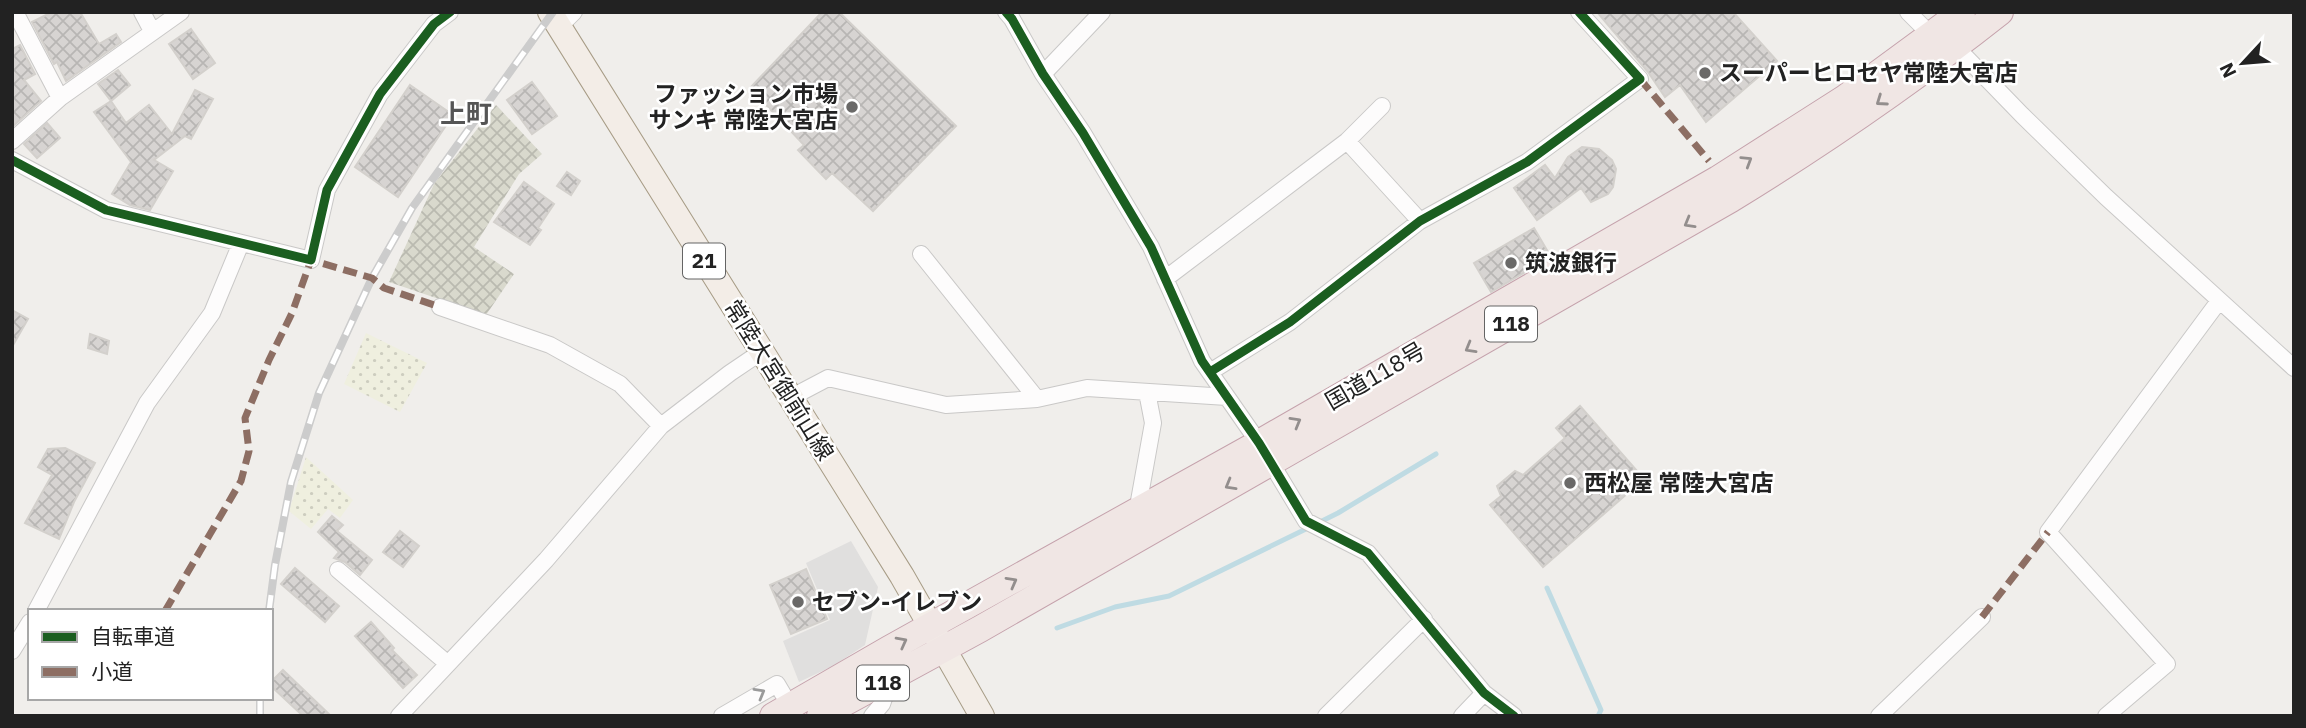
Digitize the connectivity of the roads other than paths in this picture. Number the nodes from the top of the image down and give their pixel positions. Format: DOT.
graph roads {
  1 [pos="15,12"];
  2 [pos="142,12"];
  3 [pos="181,12"];
  4 [pos="450,12"];
  5 [pos="1006,12"];
  6 [pos="1102,12"];
  7 [pos="1580,12"];
  8 [pos="1908,12"];
  9 [pos="1962,12"];
  10 [pos="2000,12"];
  11 [pos="561,17"];
  12 [pos="152,31"];
  13 [pos="1932,36"];
  14 [pos="1956,47"];
  15 [pos="1043,74"];
  16 [pos="60,98"];
  17 [pos="1382,106"];
  18 [pos="12,141"];
  19 [pos="1347,141"];
  20 [pos="12,159"];
  21 [pos="1420,221"];
  22 [pos="241,243"];
  23 [pos="921,254"];
  24 [pos="1165,279"];
  25 [pos="2219,301"];
  26 [pos="440,307"];
  27 [pos="761,352"];
  28 [pos="2294,368"];
  29 [pos="1210,372"];
  30 [pos="1147,392"];
  31 [pos="1227,397"];
  32 [pos="790,398"];
  33 [pos="1037,399"];
  34 [pos="661,426"];
  35 [pos="1265,453"];
  36 [pos="1137,512"];
  37 [pos="338,570"];
  38 [pos="37,609"];
  39 [pos="1982,617"];
  40 [pos="1424,619"];
  41 [pos="28,625"];
  42 [pos="931,626"];
  43 [pos="944,649"];
  44 [pos="12,651"];
  45 [pos="448,664"];
  46 [pos="891,679"];
  47 [pos="1484,693"];
  48 [pos="782,711"];
  49 [pos="399,716"];
  50 [pos="722,716"];
  51 [pos="820,716"];
  52 [pos="872,716"];
  53 [pos="982,716"];
  54 [pos="1326,716"];
  55 [pos="1462,716"];
  56 [pos="1514,716"];
  57 [pos="1879,716"];
  58 [pos="2106,716"];
  1 -- 16 [label="street"];
  2 -- 12 [label="street"];
  3 -- 12 [label="street"];
  4 -- 22 [label="street"];
  5 -- 15 [label="street"];
  6 -- 15 [label="street"];
  7 -- 21 [label="street"];
  8 -- 13 [label="street"];
  9 -- 13 [label="highway, 国道118号 / 118"];
  10 -- 14 [label="highway, 国道118号 / 118"];
  11 -- 27 [label="main road, 常陸大宮御前山線 / 21"];
  12 -- 16 [label="street"];
  13 -- 14 [label="street"];
  35 -- 13 [label="highway, 国道118号 / 118, one-way"];
  14 -- 25 [label="street"];
  14 -- 35 [label="highway, 国道118号 / 118, one-way"];
  15 -- 24 [label="street"];
  16 -- 18 [label="street"];
  17 -- 19 [label="street"];
  19 -- 21 [label="street"];
  19 -- 24 [label="street"];
  20 -- 22 [label="street"];
  21 -- 29 [label="street"];
  22 -- 38 [label="street"];
  23 -- 33 [label="street"];
  24 -- 29 [label="street"];
  25 -- 28 [label="street"];
  25 -- 58 [label="street"];
  26 -- 34 [label="street"];
  27 -- 32 [label="main road, 常陸大宮御前山線 / 21"];
  27 -- 34 [label="street"];
  29 -- 31 [label="street"];
  30 -- 31 [label="street"];
  30 -- 33 [label="street"];
  30 -- 36 [label="street"];
  31 -- 35 [label="street"];
  32 -- 33 [label="street"];
  32 -- 42 [label="main road, 常陸大宮御前山線 / 21"];
  34 -- 45 [label="street"];
  35 -- 36 [label="highway, 国道118号 / 118"];
  35 -- 40 [label="street"];
  35 -- 43 [label="highway, 国道118号 / 118, one-way"];
  42 -- 36 [label="highway, 国道118号 / 118, one-way"];
  37 -- 45 [label="street"];
  39 -- 57 [label="street"];
  40 -- 47 [label="street"];
  40 -- 54 [label="street"];
  41 -- 44 [label="street"];
  42 -- 43 [label="main road, 常陸大宮御前山線 / 21"];
  48 -- 42 [label="highway, 国道118号 / 118, one-way"];
  43 -- 46 [label="highway, 国道118号 / 118"];
  43 -- 53 [label="main road, 常陸大宮御前山線 / 21"];
  45 -- 49 [label="street"];
  46 -- 51 [label="highway, 国道118号 / 118"];
  46 -- 52 [label="street"];
  47 -- 55 [label="street"];
  47 -- 56 [label="street"];
  50 -- 48 [label="street, one-way"];
}
